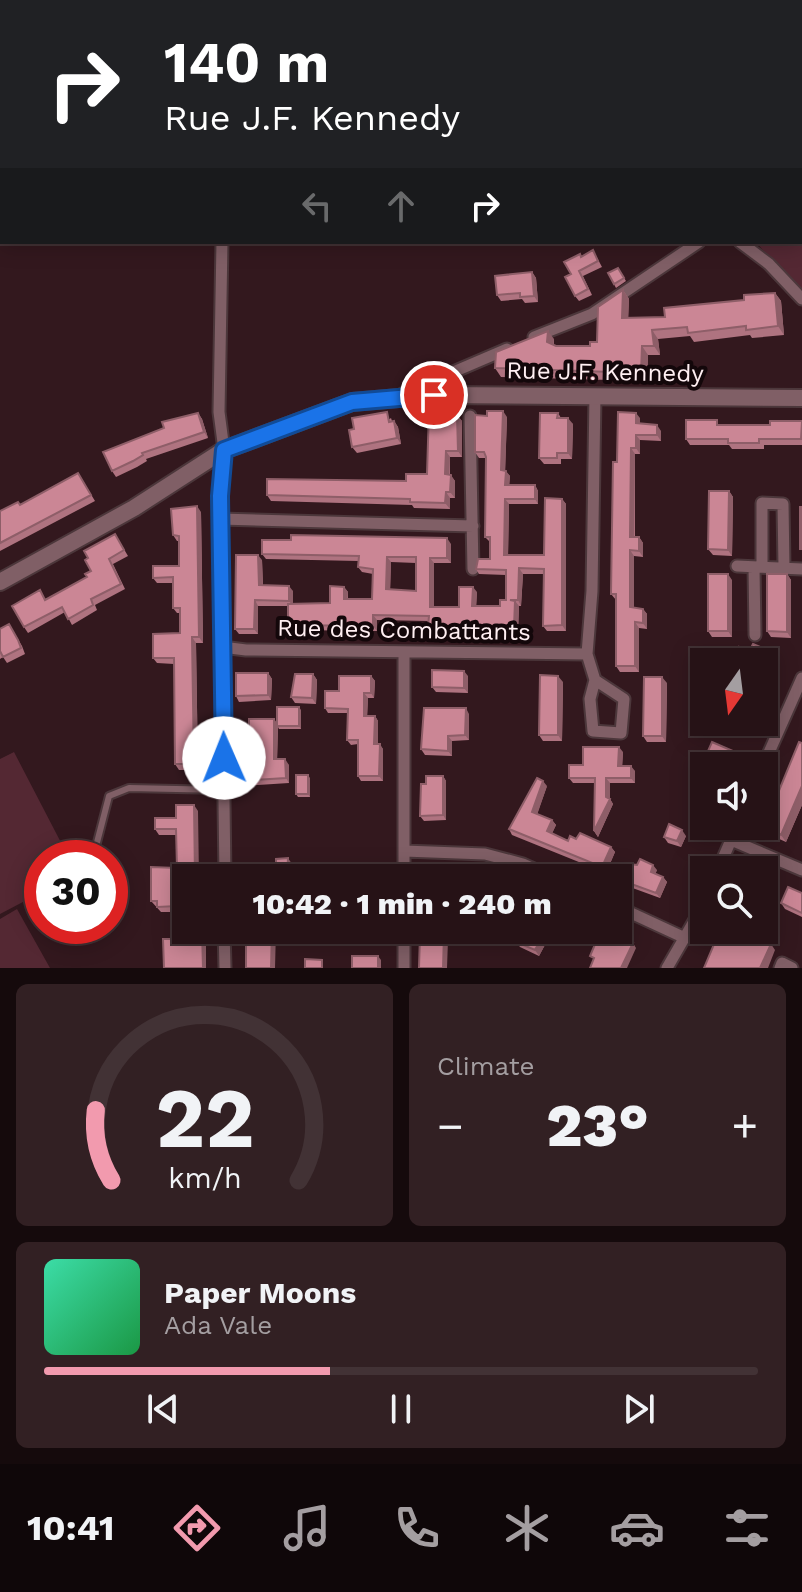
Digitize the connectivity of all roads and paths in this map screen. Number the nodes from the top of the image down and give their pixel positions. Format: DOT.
graph roads {
  1 [pos="222,244"];
  2 [pos="696,244"];
  3 [pos="743,244"];
  4 [pos="802,299"];
  5 [pos="595,395"];
  6 [pos="398,396"];
  7 [pos="802,398"];
  8 [pos="470,416"];
  9 [pos="224,450"];
  10 [pos="220,519"];
  11 [pos="473,526"];
  12 [pos="737,566"];
  13 [pos="758,567"];
  14 [pos="784,567"];
  15 [pos="473,569"];
  16 [pos="802,569"];
  17 [pos="0,582"];
  18 [pos="755,635"];
  19 [pos="222,647"];
  20 [pos="404,653"];
  21 [pos="587,654"];
  22 [pos="802,678"];
  23 [pos="595,680"];
  24 [pos="769,752"];
  25 [pos="224,790"];
  26 [pos="98,840"];
  27 [pos="731,840"];
  28 [pos="404,851"];
  29 [pos="724,856"];
  30 [pos="225,864"];
  31 [pos="404,864"];
  32 [pos="523,864"];
  33 [pos="802,870"];
  34 [pos="632,913"];
  35 [pos="690,929"];
  36 [pos="685,938"];
  37 [pos="224,944"];
  38 [pos="404,944"];
  39 [pos="225,968"];
  40 [pos="404,968"];
  41 [pos="667,968"];
  42 [pos="780,968"];
  43 [pos="792,968"];
  1 -- 9 [label="street"];
  2 -- 6 [label="street"];
  3 -- 4 [label="street"];
  5 -- 6 [label="street, Rue J.F. Kennedy"];
  5 -- 7 [label="street, Rue J.F. Kennedy"];
  5 -- 21 [label="street"];
  6 -- 9 [label="street, Rue J.F. Kennedy"];
  8 -- 11 [label="street"];
  9 -- 10 [label="street"];
  9 -- 17 [label="street, Rue J.F. Kennedy"];
  10 -- 11 [label="street"];
  10 -- 19 [label="street"];
  11 -- 15 [label="street"];
  12 -- 13 [label="street"];
  13 -- 14 [label="street"];
  13 -- 14 [label="street"];
  13 -- 18 [label="street"];
  14 -- 16 [label="street"];
  19 -- 20 [label="street, Rue des Combattants"];
  19 -- 25 [label="street"];
  20 -- 21 [label="street, Rue des Combattants"];
  20 -- 28 [label="street"];
  21 -- 23 [label="street"];
  22 -- 24 [label="street"];
  23 -- 23 [label="street"];
  25 -- 26 [label="lane"];
  25 -- 30 [label="street"];
  27 -- 29 [label="street"];
  27 -- 33 [label="street"];
  28 -- 31 [label="street"];
  28 -- 32 [label="street"];
  34 -- 36 [label="street"];
  35 -- 36 [label="street"];
  36 -- 41 [label="street"];
  37 -- 39 [label="street"];
  38 -- 40 [label="street"];
  42 -- 43 [label="street"];
}
